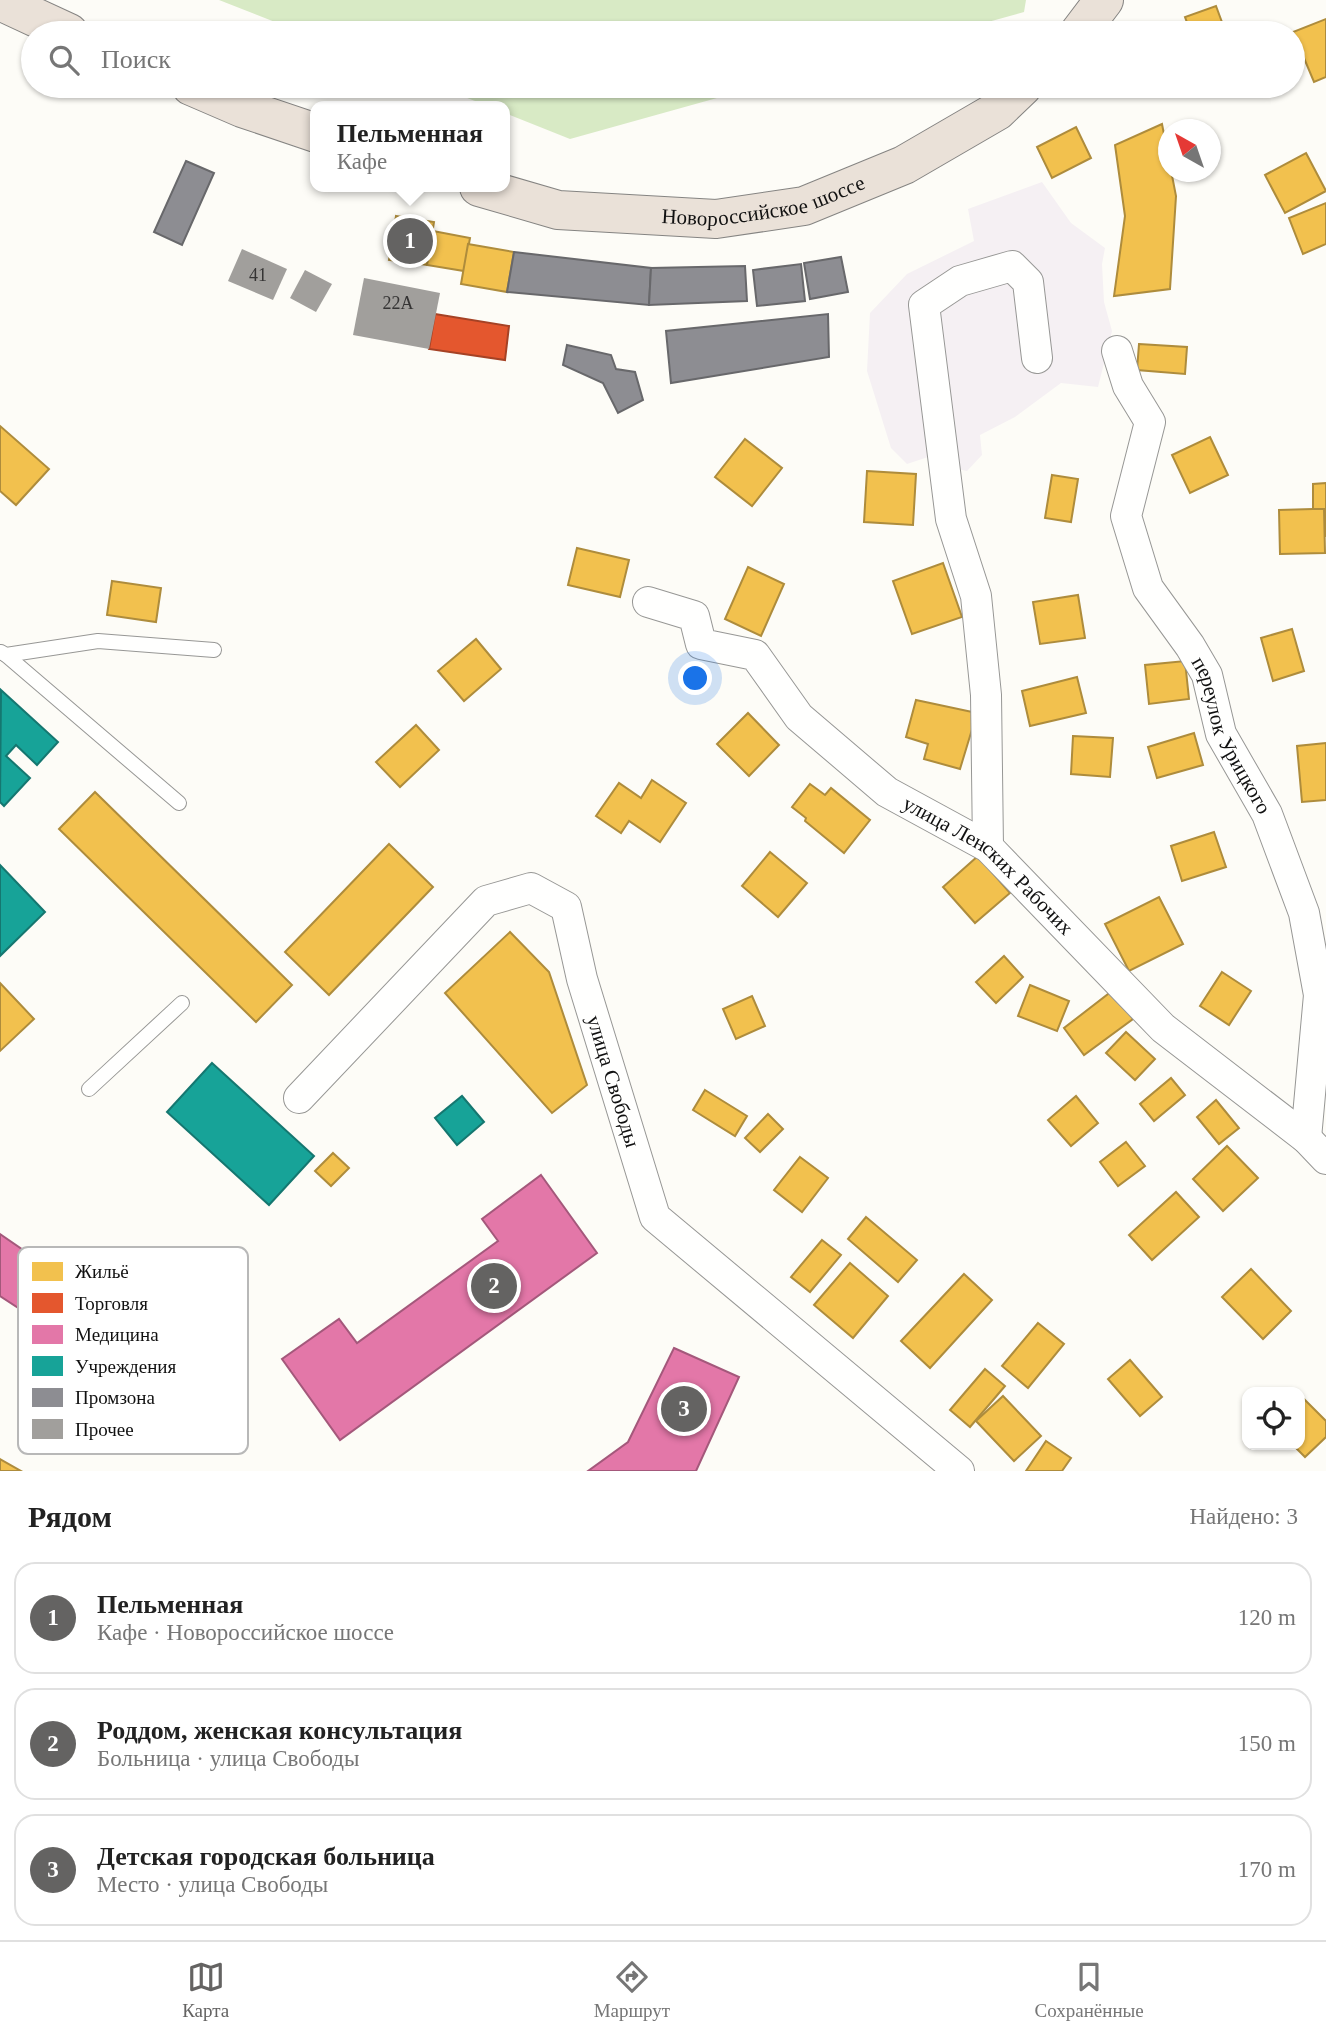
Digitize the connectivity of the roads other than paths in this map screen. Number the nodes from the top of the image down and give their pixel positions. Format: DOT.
graph roads {
  1 [pos="1104,0"];
  2 [pos="0,1"];
  3 [pos="43,21"];
  4 [pos="1088,21"];
  5 [pos="219,98"];
  6 [pos="1011,98"];
  7 [pos="310,131"];
  8 [pos="496,192"];
  9 [pos="1117,351"];
  10 [pos="1037,358"];
  11 [pos="648,602"];
  12 [pos="214,650"];
  13 [pos="3,653"];
  14 [pos="179,803"];
  15 [pos="988,847"];
  16 [pos="182,1003"];
  17 [pos="89,1089"];
  18 [pos="299,1098"];
  19 [pos="1316,1149"];
  20 [pos="960,1471"];
  1 -- 4 [label="highway"];
  2 -- 3 [label="highway"];
  5 -- 7 [label="highway"];
  6 -- 8 [label="highway, Новороссийское шоссе"];
  9 -- 19 [label="street, переулок Урицкого"];
  10 -- 15 [label="street"];
  11 -- 15 [label="street, улица Ленских Рабочих"];
  12 -- 13 [label="lane"];
  13 -- 14 [label="lane"];
  15 -- 19 [label="street, улица Ленских Рабочих"];
  16 -- 17 [label="lane"];
  18 -- 20 [label="street, улица Свободы"];
}
